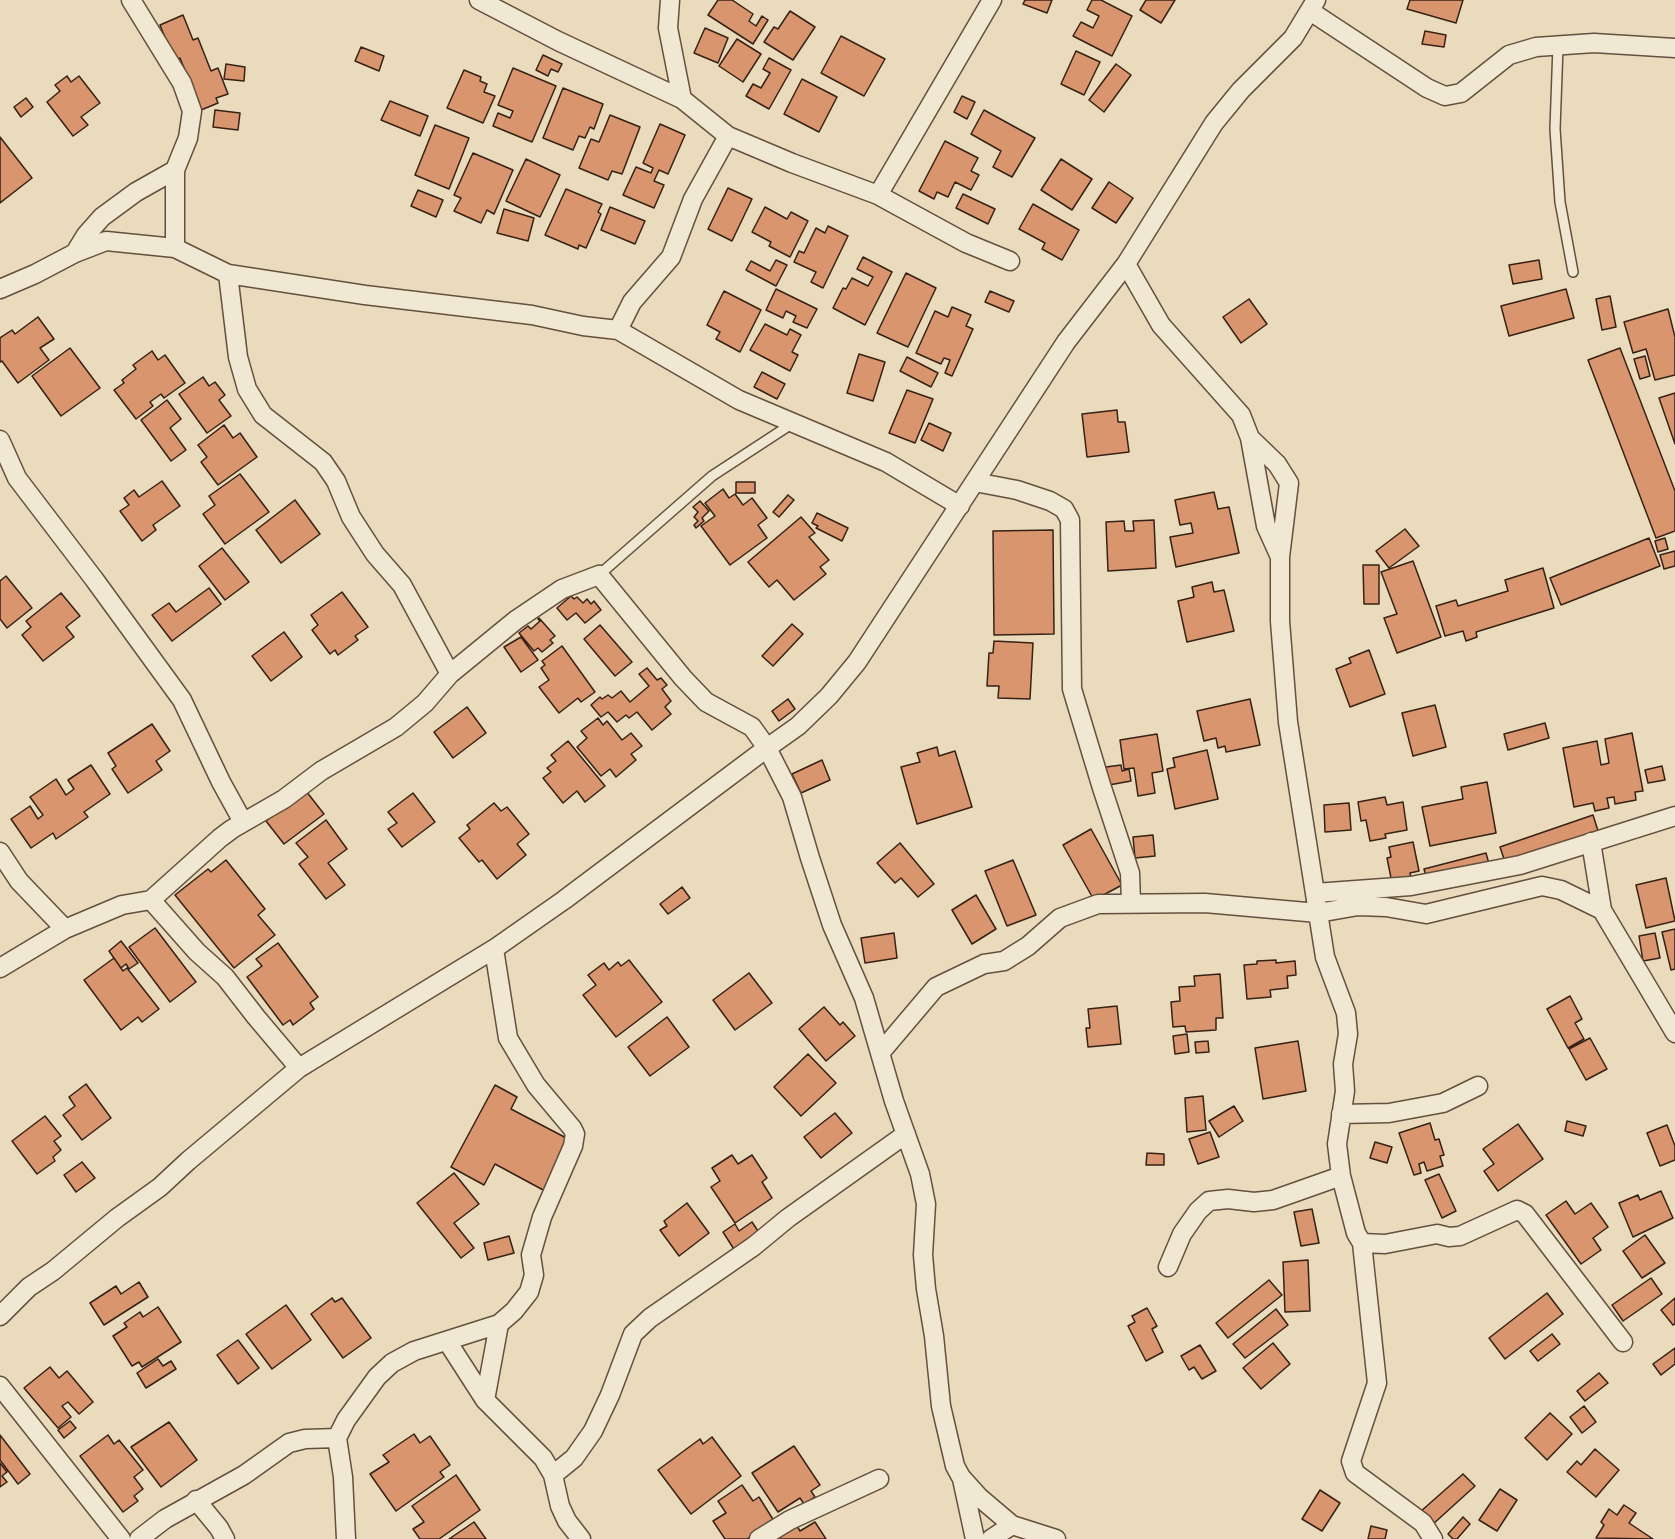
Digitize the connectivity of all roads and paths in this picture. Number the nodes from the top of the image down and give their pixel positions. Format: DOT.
graph roads {
  1 [pos="131,0"];
  2 [pos="479,0"];
  3 [pos="670,0"];
  4 [pos="992,0"];
  5 [pos="1313,6"];
  6 [pos="1558,46"];
  7 [pos="1675,48"];
  8 [pos="682,99"];
  9 [pos="728,136"];
  10 [pos="175,170"];
  11 [pos="878,195"];
  12 [pos="174,248"];
  13 [pos="75,253"];
  14 [pos="1010,261"];
  15 [pos="1126,264"];
  16 [pos="1573,272"];
  17 [pos="228,274"];
  18 [pos="0,289"];
  19 [pos="618,330"];
  20 [pos="793,423"];
  21 [pos="1250,438"];
  22 [pos="0,440"];
  23 [pos="975,482"];
  24 [pos="960,506"];
  25 [pos="1280,557"];
  26 [pos="599,575"];
  27 [pos="450,674"];
  28 [pos="766,748"];
  29 [pos="1675,816"];
  30 [pos="243,822"];
  31 [pos="1591,842"];
  32 [pos="0,852"];
  33 [pos="1315,893"];
  34 [pos="152,900"];
  35 [pos="1131,903"];
  36 [pos="1602,910"];
  37 [pos="1318,913"];
  38 [pos="65,929"];
  39 [pos="494,949"];
  40 [pos="0,968"];
  41 [pos="1675,1033"];
  42 [pos="881,1052"];
  43 [pos="299,1068"];
  44 [pos="1478,1086"];
  45 [pos="1341,1114"];
  46 [pos="906,1134"];
  47 [pos="1341,1176"];
  48 [pos="1362,1244"];
  49 [pos="1168,1268"];
  50 [pos="0,1316"];
  51 [pos="499,1324"];
  52 [pos="447,1341"];
  53 [pos="1623,1342"];
  54 [pos="0,1386"];
  55 [pos="485,1400"];
  56 [pos="337,1438"];
  57 [pos="553,1475"];
  58 [pos="961,1477"];
  59 [pos="879,1479"];
  60 [pos="196,1500"];
  61 [pos="1012,1525"];
  62 [pos="121,1539"];
  63 [pos="139,1539"];
  64 [pos="225,1539"];
  65 [pos="346,1539"];
  66 [pos="582,1539"];
  67 [pos="759,1539"];
  68 [pos="975,1539"];
  69 [pos="991,1539"];
  70 [pos="1056,1539"];
  71 [pos="1433,1539"];
  1 -- 10 [label="street"];
  2 -- 8 [label="street"];
  3 -- 8 [label="street"];
  4 -- 11 [label="street"];
  5 -- 6 [label="street"];
  5 -- 15 [label="street"];
  6 -- 7 [label="street"];
  6 -- 16 [label="lane"];
  8 -- 9 [label="street"];
  9 -- 11 [label="street"];
  9 -- 19 [label="street"];
  10 -- 12 [label="street"];
  10 -- 13 [label="street"];
  11 -- 14 [label="street"];
  12 -- 13 [label="street"];
  12 -- 17 [label="street"];
  13 -- 18 [label="street"];
  15 -- 21 [label="street"];
  15 -- 23 [label="street"];
  17 -- 19 [label="street"];
  17 -- 27 [label="street"];
  19 -- 20 [label="street"];
  20 -- 24 [label="street"];
  20 -- 26 [label="lane"];
  21 -- 25 [label="street"];
  21 -- 25 [label="street"];
  22 -- 30 [label="street"];
  23 -- 24 [label="street"];
  23 -- 35 [label="street"];
  24 -- 28 [label="street"];
  25 -- 33 [label="street"];
  26 -- 27 [label="street"];
  26 -- 28 [label="street"];
  27 -- 30 [label="street"];
  28 -- 39 [label="street"];
  28 -- 42 [label="street"];
  29 -- 31 [label="street"];
  30 -- 34 [label="street"];
  31 -- 33 [label="street"];
  31 -- 36 [label="street"];
  32 -- 38 [label="street"];
  33 -- 37 [label="street"];
  34 -- 38 [label="street"];
  34 -- 43 [label="street"];
  35 -- 37 [label="street"];
  35 -- 42 [label="street"];
  36 -- 37 [label="street"];
  36 -- 41 [label="street"];
  37 -- 45 [label="street"];
  38 -- 40 [label="street"];
  39 -- 43 [label="street"];
  39 -- 51 [label="street"];
  42 -- 46 [label="street"];
  43 -- 50 [label="street"];
  44 -- 45 [label="street"];
  45 -- 47 [label="street"];
  46 -- 57 [label="street"];
  46 -- 58 [label="street"];
  47 -- 48 [label="street"];
  47 -- 49 [label="street"];
  48 -- 53 [label="street"];
  48 -- 71 [label="street"];
  51 -- 52 [label="street"];
  51 -- 55 [label="street"];
  52 -- 55 [label="street"];
  52 -- 56 [label="street"];
  54 -- 62 [label="street"];
  55 -- 57 [label="street"];
  56 -- 60 [label="street"];
  56 -- 65 [label="street"];
  57 -- 66 [label="street"];
  58 -- 61 [label="street"];
  58 -- 68 [label="street"];
  59 -- 67 [label="street"];
  60 -- 63 [label="street"];
  60 -- 64 [label="street"];
  61 -- 69 [label="street"];
  61 -- 70 [label="street"];
}
